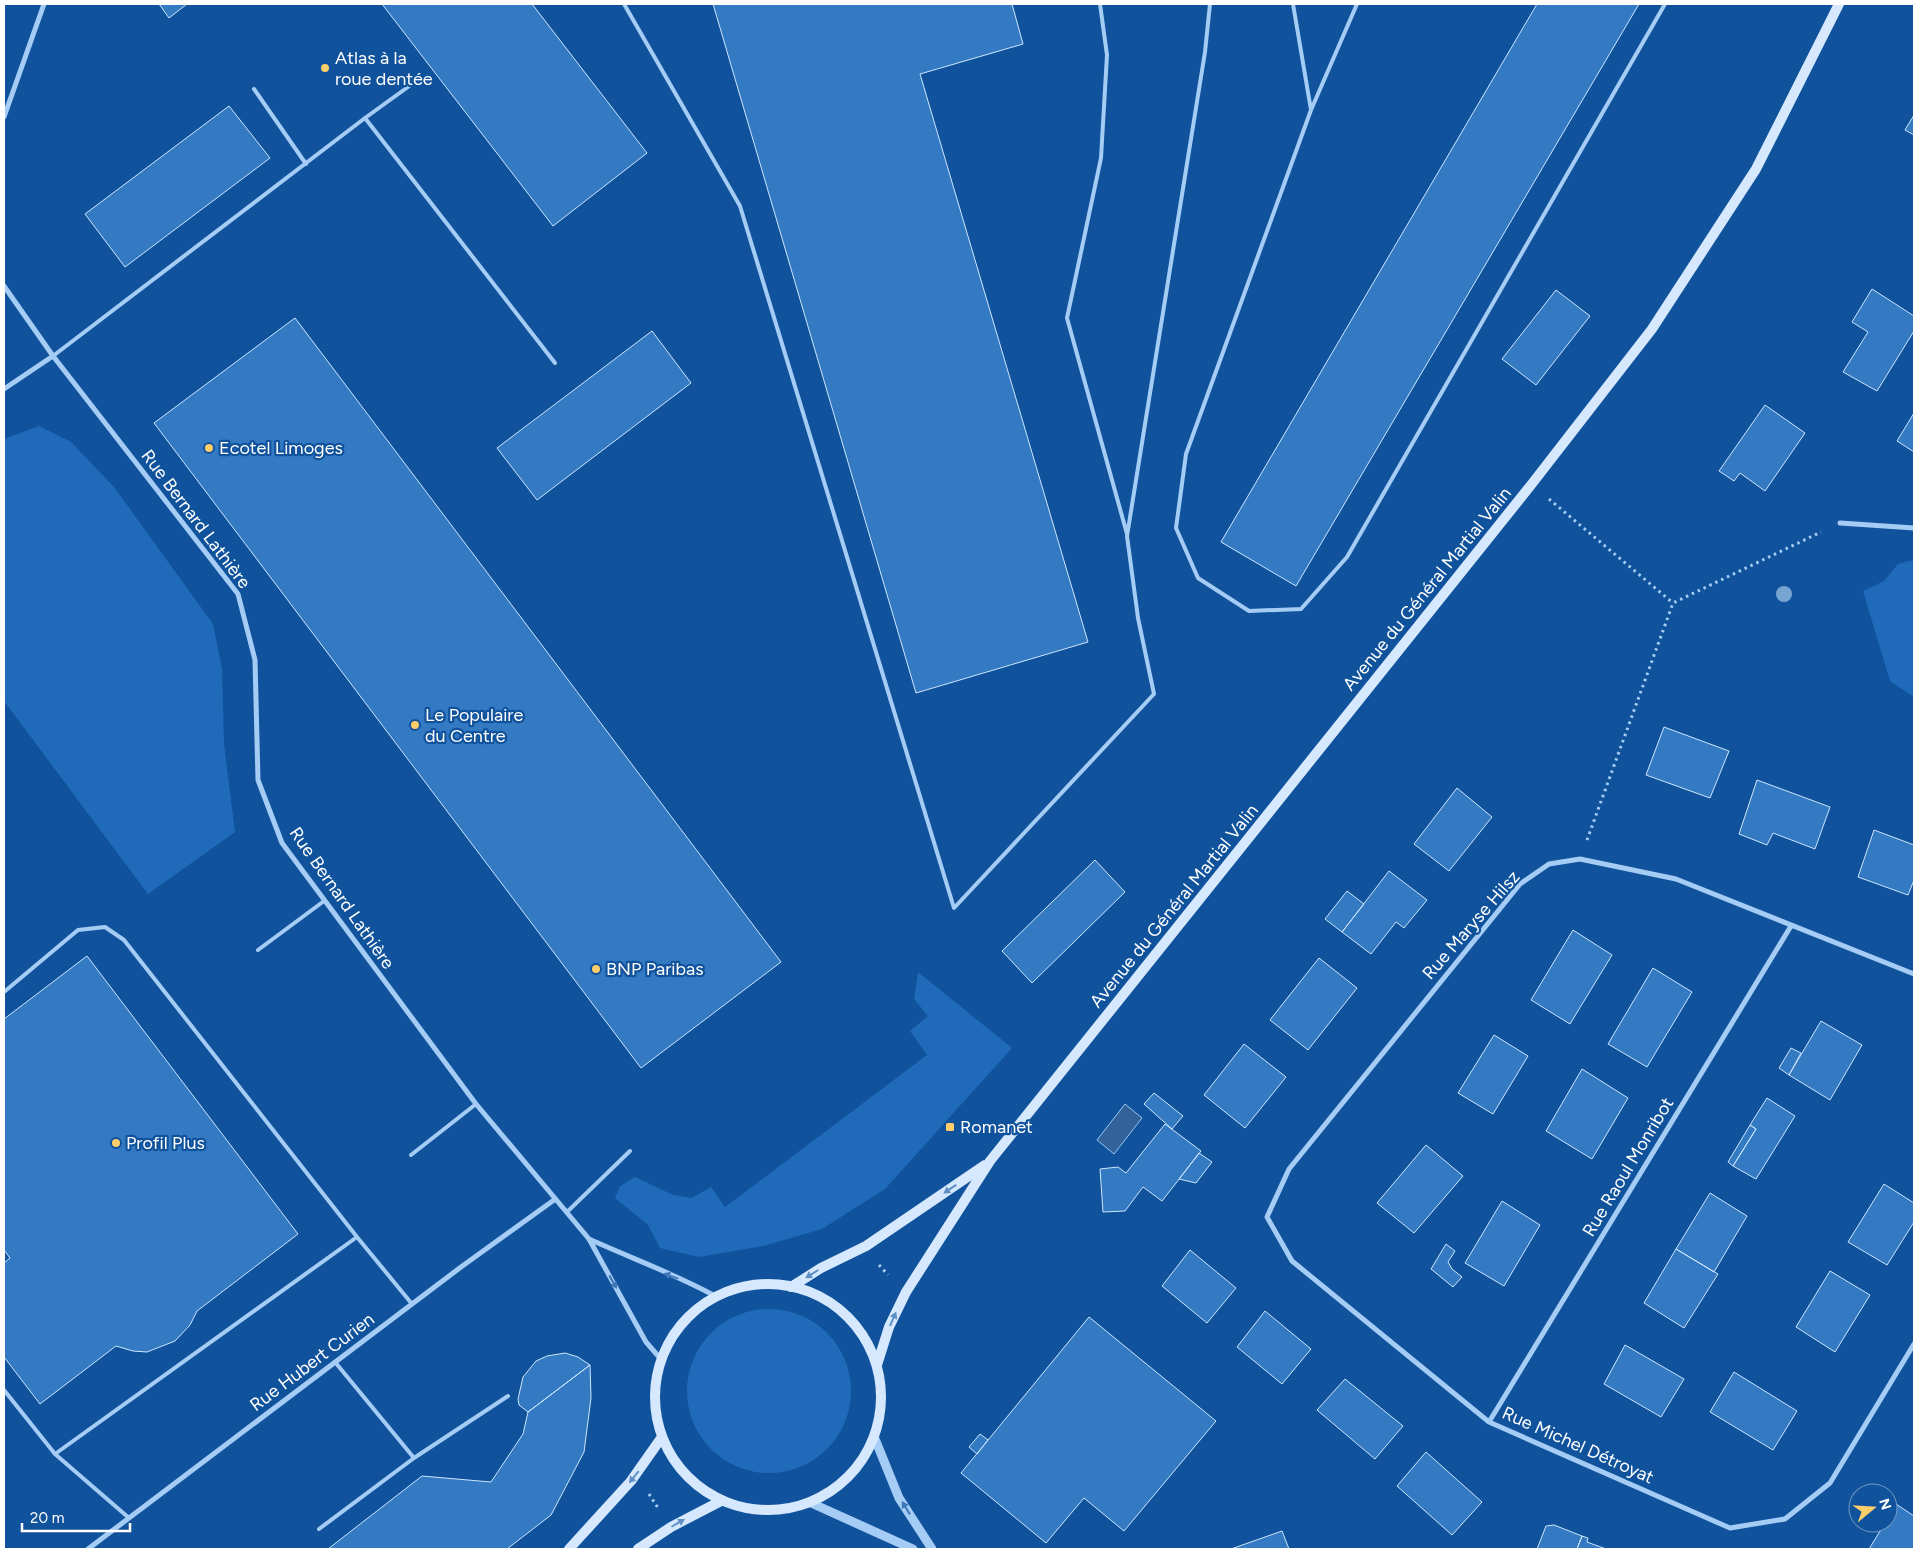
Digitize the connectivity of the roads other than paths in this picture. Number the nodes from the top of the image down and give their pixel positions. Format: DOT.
graph roads {
  1 [pos="44,4"];
  2 [pos="624,4"];
  3 [pos="1100,4"];
  4 [pos="1210,4"];
  5 [pos="1293,4"];
  6 [pos="1357,4"];
  7 [pos="1665,4"];
  8 [pos="1839,4"];
  9 [pos="419,79"];
  10 [pos="254,89"];
  11 [pos="1310,110"];
  12 [pos="4,117"];
  13 [pos="366,118"];
  14 [pos="306,164"];
  15 [pos="4,286"];
  16 [pos="53,356"];
  17 [pos="555,363"];
  18 [pos="4,389"];
  19 [pos="1840,523"];
  20 [pos="1914,528"];
  21 [pos="1128,536"];
  22 [pos="324,900"];
  23 [pos="1791,926"];
  24 [pos="258,950"];
  25 [pos="1914,974"];
  26 [pos="4,992"];
  27 [pos="476,1104"];
  28 [pos="630,1151"];
  29 [pos="411,1155"];
  30 [pos="990,1161"];
  31 [pos="1288,1169"];
  32 [pos="554,1200"];
  33 [pos="567,1212"];
  34 [pos="357,1237"];
  35 [pos="589,1239"];
  36 [pos="791,1287"];
  37 [pos="715,1296"];
  38 [pos="412,1304"];
  39 [pos="1914,1344"];
  40 [pos="659,1357"];
  41 [pos="335,1362"];
  42 [pos="877,1365"];
  43 [pos="4,1390"];
  44 [pos="508,1396"];
  45 [pos="1489,1422"];
  46 [pos="662,1438"];
  47 [pos="875,1439"];
  48 [pos="55,1454"];
  49 [pos="414,1458"];
  50 [pos="720,1501"];
  51 [pos="809,1502"];
  52 [pos="129,1518"];
  53 [pos="319,1529"];
  54 [pos="88,1549"];
  55 [pos="569,1549"];
  56 [pos="638,1549"];
  57 [pos="913,1549"];
  58 [pos="932,1549"];
  1 -- 12 [label="street"];
  2 -- 21 [label="lane"];
  3 -- 21 [label="lane"];
  4 -- 21 [label="lane"];
  5 -- 11 [label="lane"];
  6 -- 11 [label="lane"];
  7 -- 11 [label="lane"];
  8 -- 30 [label="main road, Avenue du Général Martial Valin"];
  9 -- 13 [label="lane"];
  10 -- 14 [label="lane"];
  13 -- 14 [label="lane"];
  13 -- 17 [label="lane"];
  14 -- 16 [label="lane"];
  15 -- 16 [label="street, Rue Bernard Lathière"];
  16 -- 18 [label="street"];
  16 -- 22 [label="street, Rue Bernard Lathière"];
  19 -- 20 [label="street"];
  22 -- 24 [label="lane"];
  22 -- 27 [label="street, Rue Bernard Lathière"];
  23 -- 25 [label="street, Rue Maryse Hilsz"];
  23 -- 31 [label="street, Rue Maryse Hilsz"];
  23 -- 45 [label="street, Rue Raoul Monribot"];
  26 -- 34 [label="lane"];
  27 -- 29 [label="lane"];
  27 -- 32 [label="street, Rue Bernard Lathière"];
  28 -- 33 [label="lane"];
  30 -- 36 [label="main road, Avenue du Général Martial Valin, one-way"];
  42 -- 30 [label="main road, Avenue du Général Martial Valin, one-way"];
  31 -- 45 [label="street, Rue Michel Détroyat"];
  32 -- 33 [label="street, Rue Bernard Lathière"];
  32 -- 38 [label="street, Rue Hubert Curien"];
  33 -- 35 [label="street, Rue Bernard Lathière"];
  34 -- 38 [label="lane"];
  34 -- 48 [label="lane"];
  37 -- 35 [label="street, Rue Bernard Lathière, one-way"];
  35 -- 40 [label="street, Rue Bernard Lathière, one-way"];
  36 -- 37 [label="main road"];
  36 -- 42 [label="main road"];
  37 -- 40 [label="main road"];
  38 -- 41 [label="street, Rue Hubert Curien"];
  39 -- 45 [label="street, Rue Michel Détroyat"];
  40 -- 46 [label="main road"];
  41 -- 49 [label="lane"];
  41 -- 52 [label="street, Rue Hubert Curien"];
  42 -- 47 [label="main road"];
  43 -- 48 [label="lane"];
  44 -- 49 [label="lane"];
  46 -- 50 [label="main road"];
  46 -- 55 [label="main road, one-way"];
  47 -- 51 [label="main road"];
  58 -- 47 [label="street, one-way"];
  48 -- 52 [label="lane"];
  49 -- 53 [label="lane"];
  50 -- 51 [label="main road"];
  56 -- 50 [label="main road, one-way"];
  51 -- 57 [label="street"];
  52 -- 54 [label="street, Rue Hubert Curien"];
}
